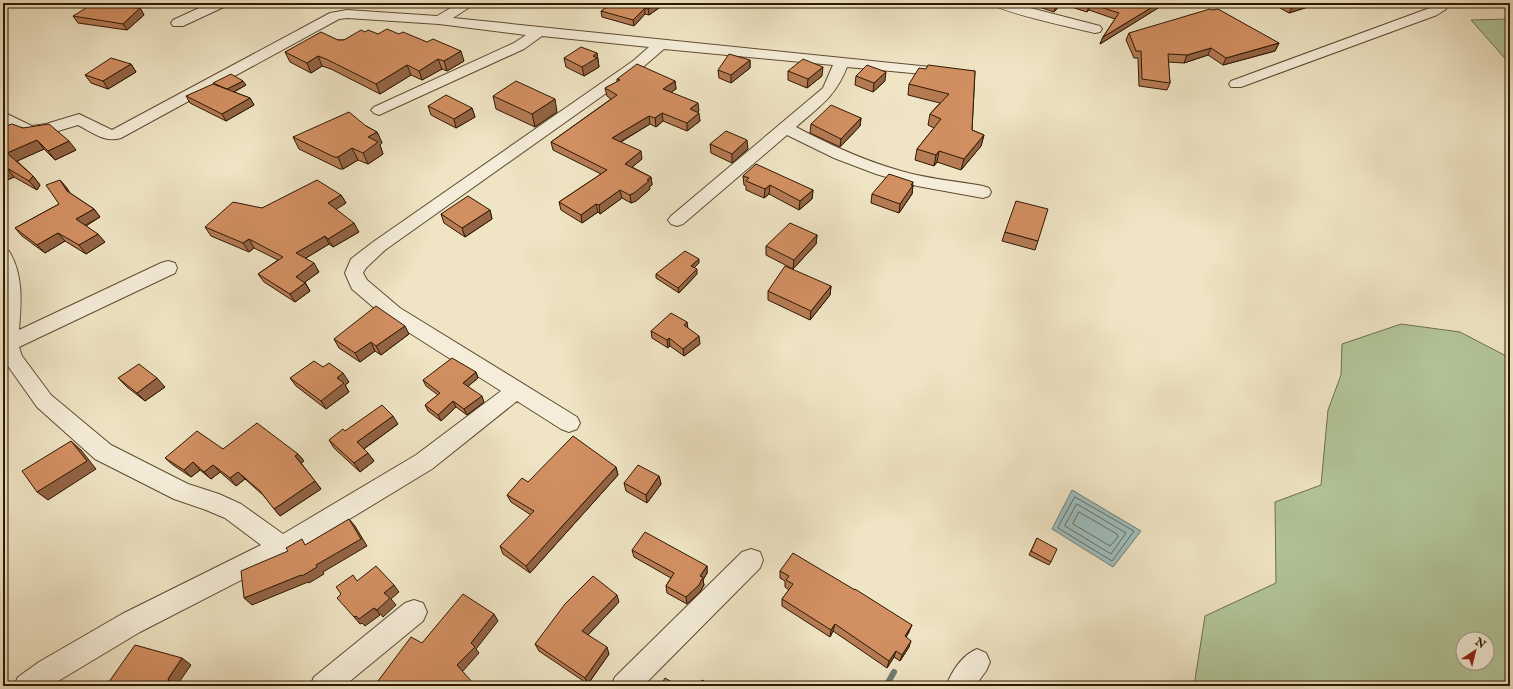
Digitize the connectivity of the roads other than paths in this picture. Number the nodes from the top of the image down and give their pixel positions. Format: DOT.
graph roads {
  1 [pos="221,3"];
  2 [pos="469,3"];
  3 [pos="998,3"];
  4 [pos="1438,3"];
  5 [pos="439,20"];
  6 [pos="178,23"];
  7 [pos="1095,29"];
  8 [pos="539,32"];
  9 [pos="661,44"];
  10 [pos="842,61"];
  11 [pos="961,74"];
  12 [pos="1236,84"];
  13 [pos="379,110"];
  14 [pos="3,117"];
  15 [pos="786,128"];
  16 [pos="983,192"];
  17 [pos="677,220"];
  18 [pos="3,256"];
  19 [pos="168,268"];
  20 [pos="8,344"];
  21 [pos="517,390"];
  22 [pos="569,423"];
  23 [pos="282,547"];
  24 [pos="751,560"];
  25 [pos="414,612"];
  26 [pos="977,662"];
  27 [pos="28,686"];
  28 [pos="323,686"];
  29 [pos="624,686"];
  30 [pos="959,686"];
  1 -- 6 [label="street"];
  2 -- 5 [label="street"];
  3 -- 7 [label="street"];
  4 -- 12 [label="street"];
  5 -- 8 [label="street"];
  5 -- 14 [label="street"];
  8 -- 9 [label="street"];
  8 -- 13 [label="street"];
  9 -- 10 [label="street"];
  9 -- 21 [label="street"];
  10 -- 11 [label="street"];
  10 -- 15 [label="street"];
  15 -- 16 [label="street"];
  15 -- 17 [label="street"];
  18 -- 20 [label="street"];
  19 -- 20 [label="street"];
  20 -- 23 [label="street"];
  21 -- 22 [label="street"];
  21 -- 23 [label="street"];
  23 -- 27 [label="street"];
  24 -- 29 [label="street"];
  25 -- 28 [label="street"];
  26 -- 30 [label="street"];
}
